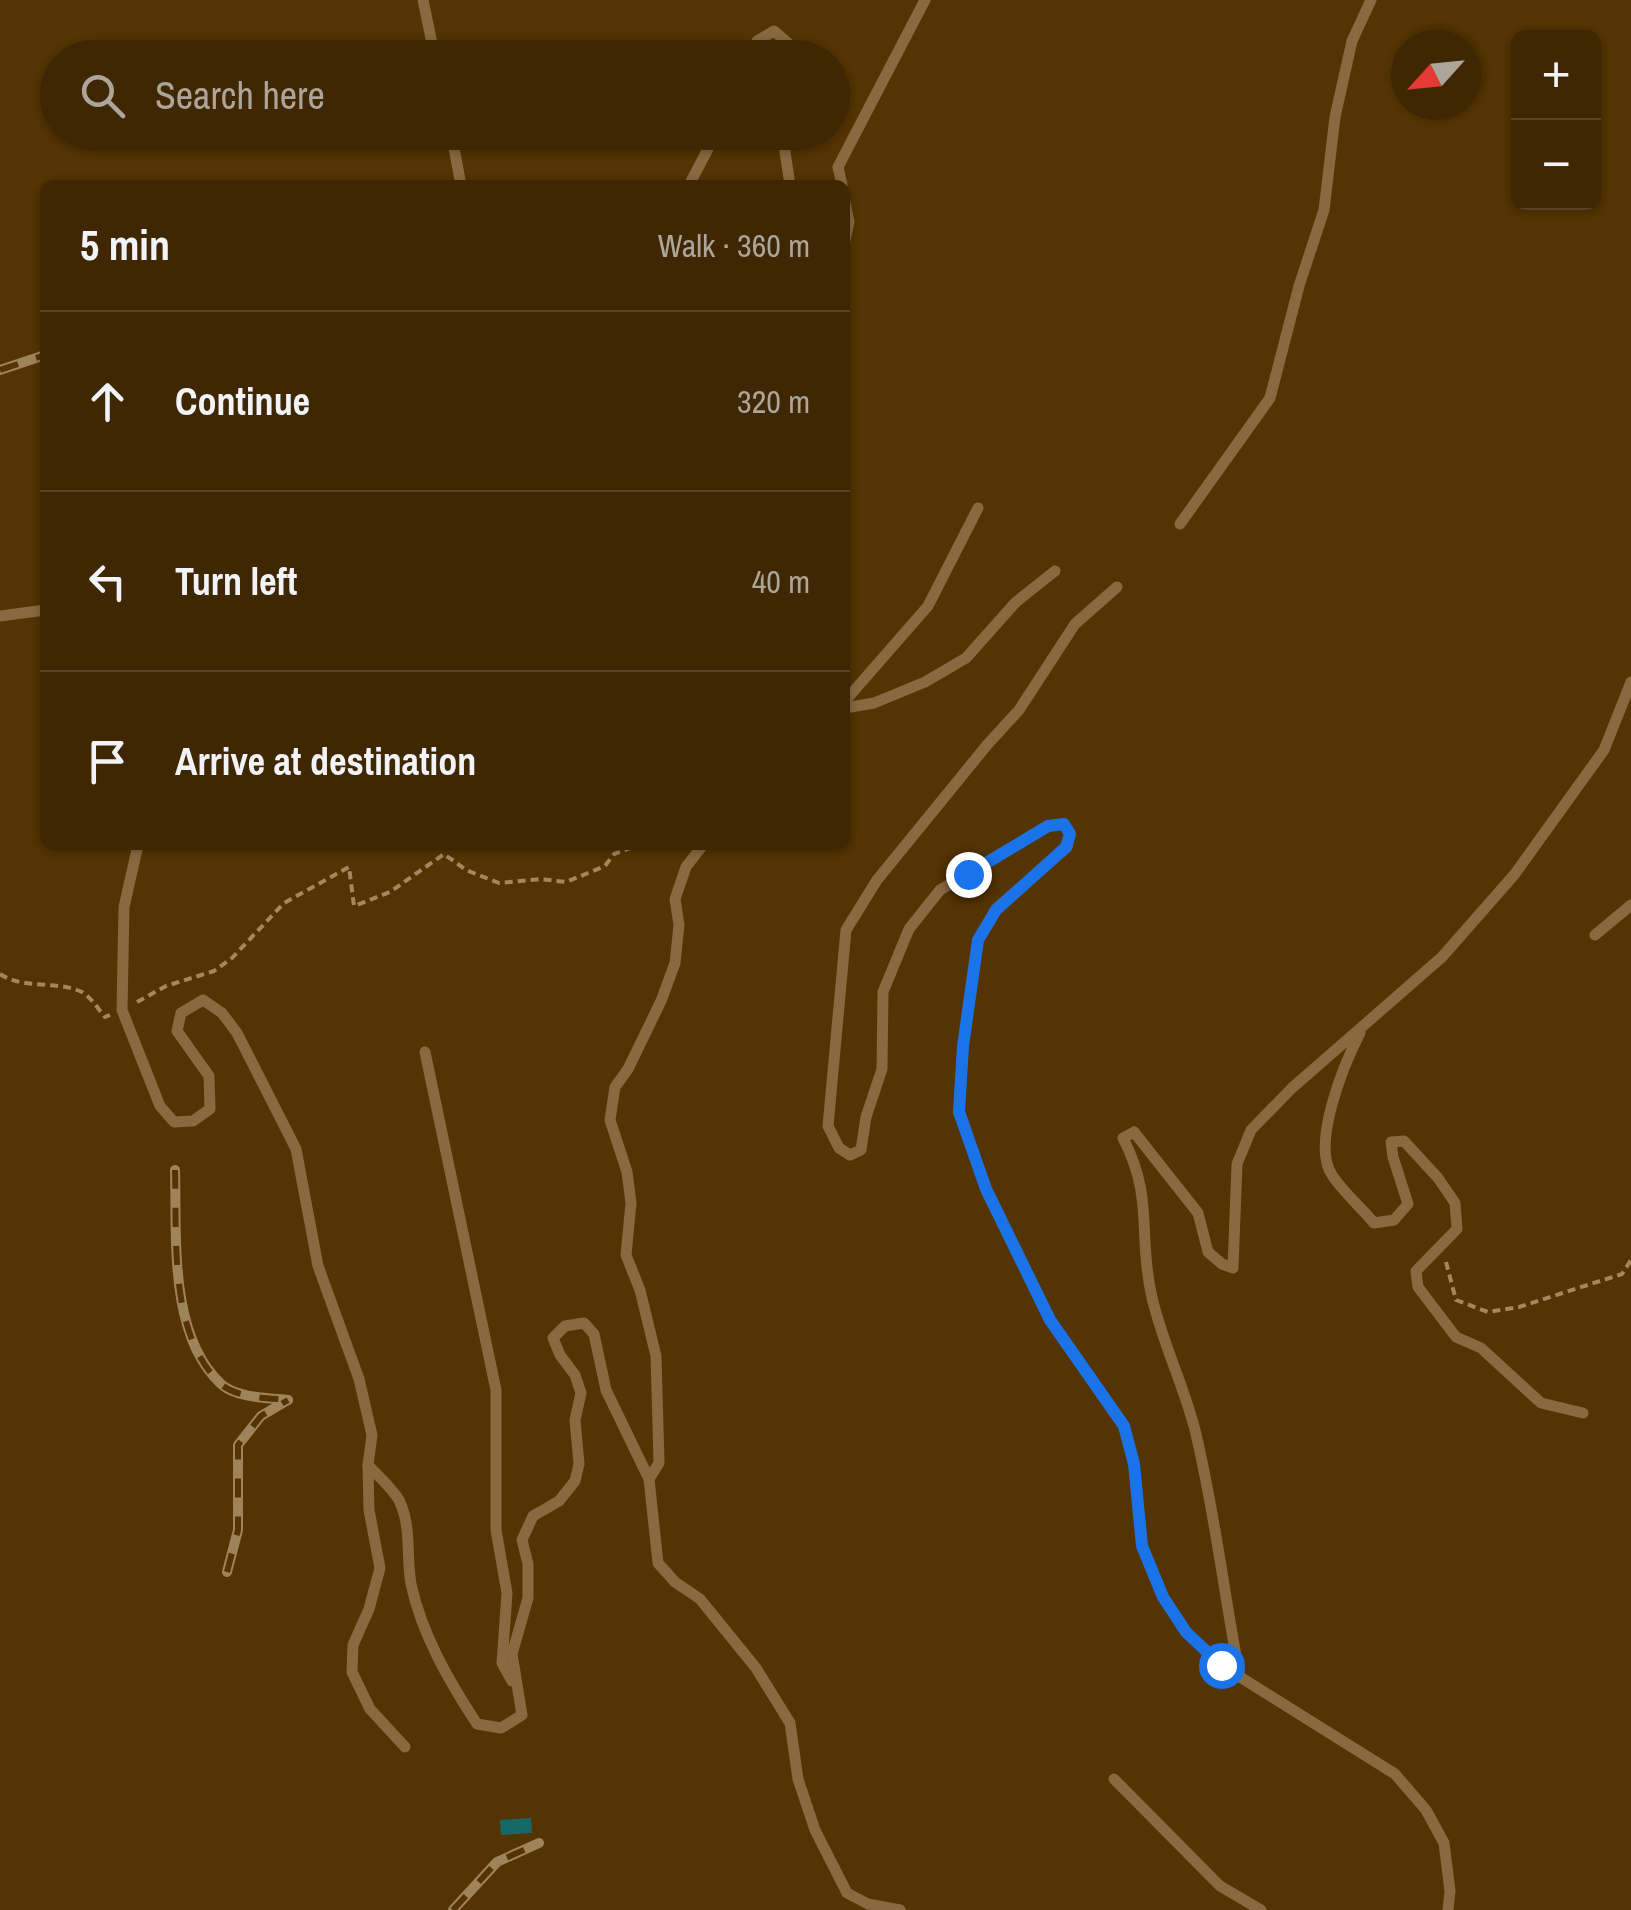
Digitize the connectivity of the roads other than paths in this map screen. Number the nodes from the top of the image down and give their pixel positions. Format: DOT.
graph roads {
  1 [pos="423,0"];
  2 [pos="925,0"];
  3 [pos="1371,0"];
  4 [pos="431,40"];
  5 [pos="759,40"];
  6 [pos="784,40"];
  7 [pos="850,145"];
  8 [pos="454,150"];
  9 [pos="707,150"];
  10 [pos="785,150"];
  11 [pos="847,150"];
  12 [pos="460,180"];
  13 [pos="692,180"];
  14 [pos="789,180"];
  15 [pos="841,180"];
  16 [pos="978,508"];
  17 [pos="1180,524"];
  18 [pos="1055,570"];
  19 [pos="1117,587"];
  20 [pos="40,611"];
  21 [pos="0,616"];
  22 [pos="1631,682"];
  23 [pos="850,698"];
  24 [pos="850,704"];
  25 [pos="137,850"];
  26 [pos="699,850"];
  27 [pos="1631,905"];
  28 [pos="1596,934"];
  29 [pos="1364,1025"];
  30 [pos="425,1052"];
  31 [pos="1583,1413"];
  32 [pos="368,1465"];
  33 [pos="650,1479"];
  34 [pos="1240,1677"];
  35 [pos="518,1693"];
  36 [pos="406,1747"];
  37 [pos="1114,1779"];
  38 [pos="900,1910"];
  39 [pos="1261,1910"];
  40 [pos="1448,1910"];
  1 -- 4 [label="lane"];
  2 -- 7 [label="lane"];
  3 -- 17 [label="lane"];
  5 -- 6 [label="lane"];
  8 -- 12 [label="lane"];
  9 -- 13 [label="lane"];
  10 -- 14 [label="lane"];
  11 -- 15 [label="lane"];
  16 -- 23 [label="lane"];
  18 -- 24 [label="lane"];
  19 -- 34 [label="lane"];
  20 -- 21 [label="lane"];
  22 -- 29 [label="lane"];
  25 -- 32 [label="lane"];
  26 -- 33 [label="lane"];
  27 -- 28 [label="lane"];
  29 -- 31 [label="lane"];
  29 -- 34 [label="lane"];
  30 -- 35 [label="lane"];
  32 -- 35 [label="lane"];
  32 -- 36 [label="lane"];
  33 -- 35 [label="lane"];
  33 -- 38 [label="lane"];
  34 -- 40 [label="lane"];
  37 -- 39 [label="lane"];
}
